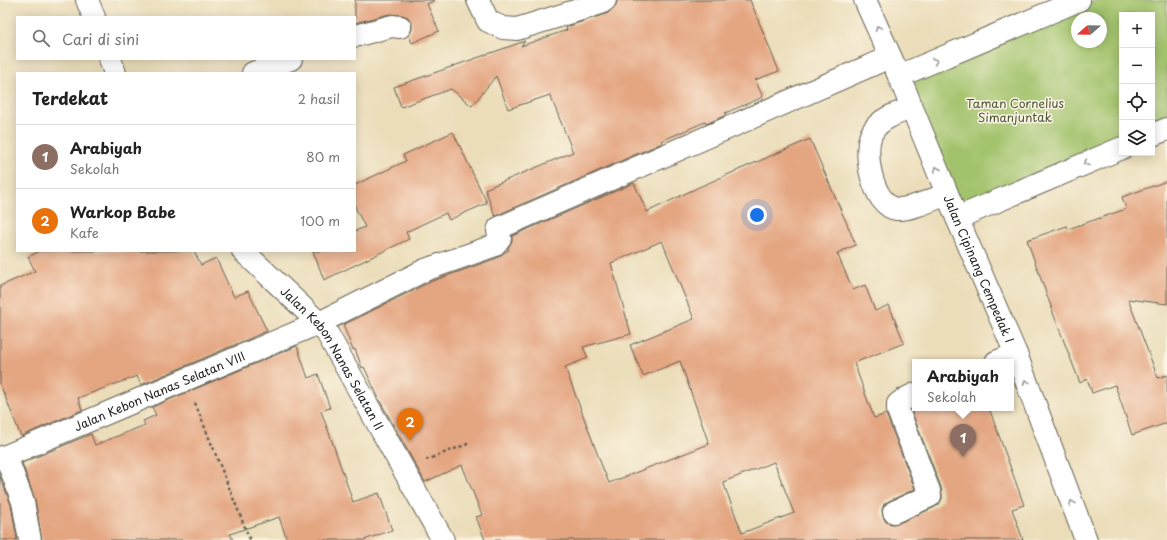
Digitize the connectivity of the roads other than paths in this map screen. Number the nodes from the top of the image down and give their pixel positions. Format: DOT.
graph roads {
  1 [pos="87,0"];
  2 [pos="478,0"];
  3 [pos="605,0"];
  4 [pos="865,0"];
  5 [pos="1079,0"];
  6 [pos="94,16"];
  7 [pos="400,26"];
  8 [pos="356,36"];
  9 [pos="890,57"];
  10 [pos="110,60"];
  11 [pos="288,60"];
  12 [pos="115,72"];
  13 [pos="255,72"];
  14 [pos="899,76"];
  15 [pos="912,108"];
  16 [pos="1167,128"];
  17 [pos="1155,134"];
  18 [pos="1119,149"];
  19 [pos="947,194"];
  20 [pos="957,218"];
  21 [pos="244,252"];
  22 [pos="319,323"];
  23 [pos="1006,358"];
  24 [pos="1014,376"];
  25 [pos="912,395"];
  26 [pos="3,457"];
  27 [pos="894,512"];
  28 [pos="30,540"];
  29 [pos="443,540"];
  30 [pos="1086,540"];
  1 -- 6 [label="street"];
  2 -- 3 [label="street"];
  9 -- 4 [label="street, Jalan Cipinang Cempedak I, one-way"];
  14 -- 5 [label="street, one-way"];
  7 -- 8 [label="street"];
  9 -- 14 [label="street, Jalan Cipinang Cempedak I"];
  9 -- 22 [label="street, Jalan Kebon Nanas Selatan VIII"];
  10 -- 12 [label="street"];
  11 -- 13 [label="street"];
  14 -- 15 [label="street, Jalan Cipinang Cempedak I"];
  19 -- 15 [label="street, Jalan Cipinang Cempedak I, one-way"];
  15 -- 19 [label="street"];
  16 -- 17 [label="street"];
  18 -- 20 [label="street, one-way"];
  19 -- 20 [label="street, Jalan Cipinang Cempedak I"];
  20 -- 23 [label="street, Jalan Cipinang Cempedak I"];
  21 -- 22 [label="street, Jalan Kebon Nanas Selatan II"];
  22 -- 26 [label="street, Jalan Kebon Nanas Selatan VIII"];
  22 -- 29 [label="street, Jalan Kebon Nanas Selatan II"];
  30 -- 24 [label="street, Jalan Cipinang Cempedak I, one-way"];
  25 -- 27 [label="street"];
  26 -- 28 [label="street"];
}
